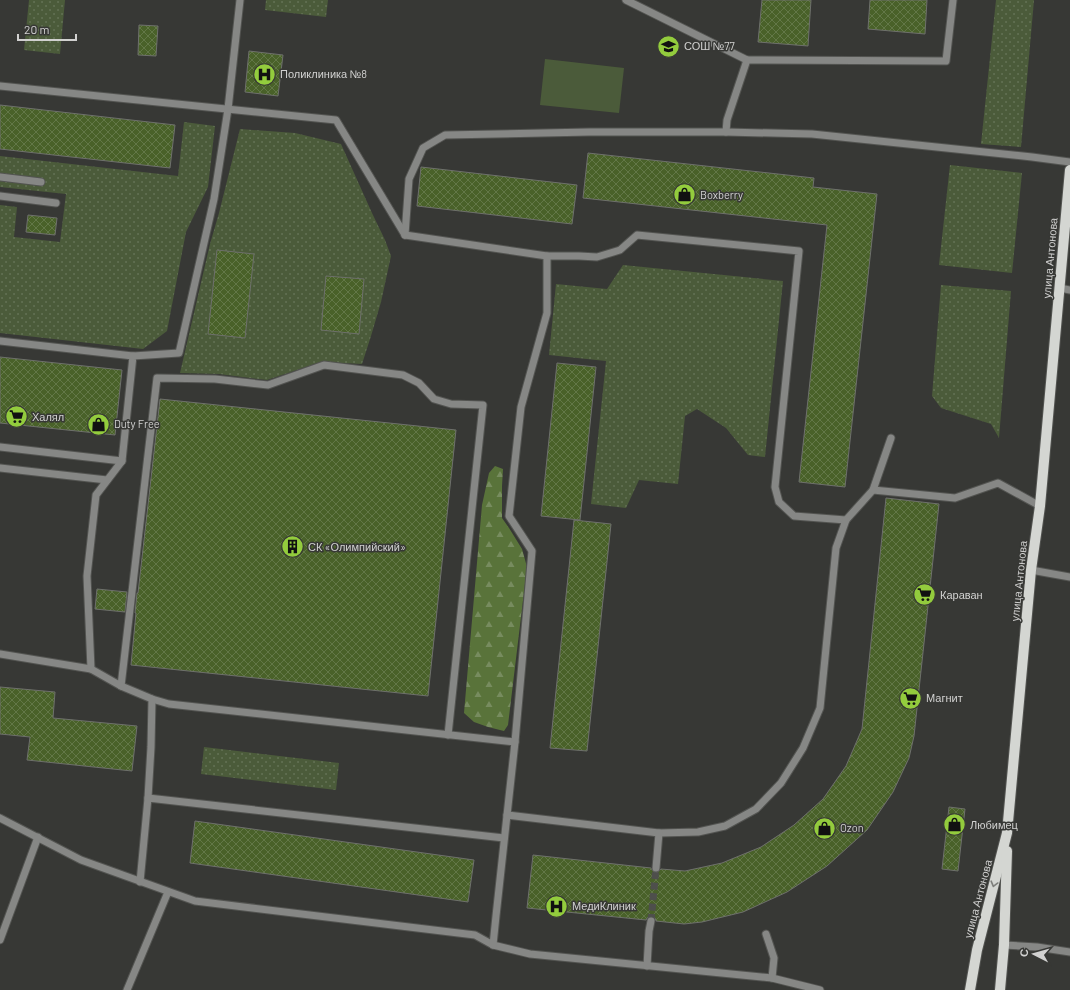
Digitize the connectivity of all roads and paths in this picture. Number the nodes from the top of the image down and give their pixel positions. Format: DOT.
graph roads {
  1 [pos="240,0"];
  2 [pos="626,0"];
  3 [pos="953,0"];
  4 [pos="747,60"];
  5 [pos="0,86"];
  6 [pos="228,109"];
  7 [pos="726,132"];
  8 [pos="1070,162"];
  9 [pos="1070,170"];
  10 [pos="0,177"];
  11 [pos="41,182"];
  12 [pos="0,196"];
  13 [pos="56,203"];
  14 [pos="405,235"];
  15 [pos="547,256"];
  16 [pos="1065,289"];
  17 [pos="0,341"];
  18 [pos="133,356"];
  19 [pos="891,438"];
  20 [pos="0,447"];
  21 [pos="122,462"];
  22 [pos="0,468"];
  23 [pos="107,480"];
  24 [pos="873,490"];
  25 [pos="1040,506"];
  26 [pos="846,520"];
  27 [pos="1031,570"];
  28 [pos="1070,577"];
  29 [pos="0,654"];
  30 [pos="91,669"];
  31 [pos="121,686"];
  32 [pos="152,699"];
  33 [pos="448,735"];
  34 [pos="516,742"];
  35 [pos="148,798"];
  36 [pos="507,815"];
  37 [pos="0,818"];
  38 [pos="659,833"];
  39 [pos="1007,833"];
  40 [pos="38,837"];
  41 [pos="504,838"];
  42 [pos="656,868"];
  43 [pos="140,882"];
  44 [pos="168,892"];
  45 [pos="651,921"];
  46 [pos="766,934"];
  47 [pos="0,940"];
  48 [pos="493,945"];
  49 [pos="1004,946"];
  50 [pos="1069,952"];
  51 [pos="647,966"];
  52 [pos="772,978"];
  53 [pos="127,990"];
  54 [pos="820,990"];
  55 [pos="970,990"];
  56 [pos="1000,990"];
  1 -- 6 [label="street"];
  2 -- 4 [label="street"];
  3 -- 4 [label="street"];
  4 -- 7 [label="street"];
  5 -- 6 [label="street"];
  6 -- 14 [label="street"];
  6 -- 18 [label="street"];
  7 -- 8 [label="street"];
  7 -- 14 [label="street"];
  9 -- 16 [label="main road, улица Антонова"];
  10 -- 11 [label="street"];
  12 -- 13 [label="street"];
  14 -- 15 [label="street"];
  15 -- 26 [label="street"];
  15 -- 34 [label="street"];
  16 -- 25 [label="main road, улица Антонова"];
  17 -- 18 [label="street"];
  18 -- 21 [label="street"];
  19 -- 24 [label="street"];
  20 -- 21 [label="street"];
  21 -- 23 [label="street"];
  22 -- 23 [label="street"];
  23 -- 30 [label="street"];
  24 -- 25 [label="street"];
  24 -- 26 [label="street"];
  25 -- 27 [label="main road, улица Антонова"];
  26 -- 38 [label="street"];
  27 -- 28 [label="street"];
  27 -- 39 [label="main road, улица Антонова"];
  29 -- 30 [label="street"];
  30 -- 31 [label="street"];
  31 -- 32 [label="street"];
  31 -- 33 [label="street"];
  32 -- 33 [label="street"];
  32 -- 35 [label="street"];
  33 -- 34 [label="street"];
  34 -- 36 [label="street"];
  35 -- 41 [label="street"];
  35 -- 43 [label="street"];
  36 -- 38 [label="street"];
  36 -- 41 [label="street"];
  37 -- 40 [label="street"];
  38 -- 42 [label="street"];
  39 -- 49 [label="main road"];
  39 -- 55 [label="main road, улица Антонова, one-way"];
  40 -- 43 [label="street"];
  40 -- 47 [label="street"];
  41 -- 48 [label="street"];
  43 -- 44 [label="street"];
  44 -- 48 [label="street"];
  44 -- 53 [label="street"];
  45 -- 51 [label="street"];
  46 -- 52 [label="street"];
  48 -- 51 [label="street"];
  49 -- 50 [label="street"];
  49 -- 56 [label="main road"];
  51 -- 52 [label="street"];
  52 -- 54 [label="street"];
}
